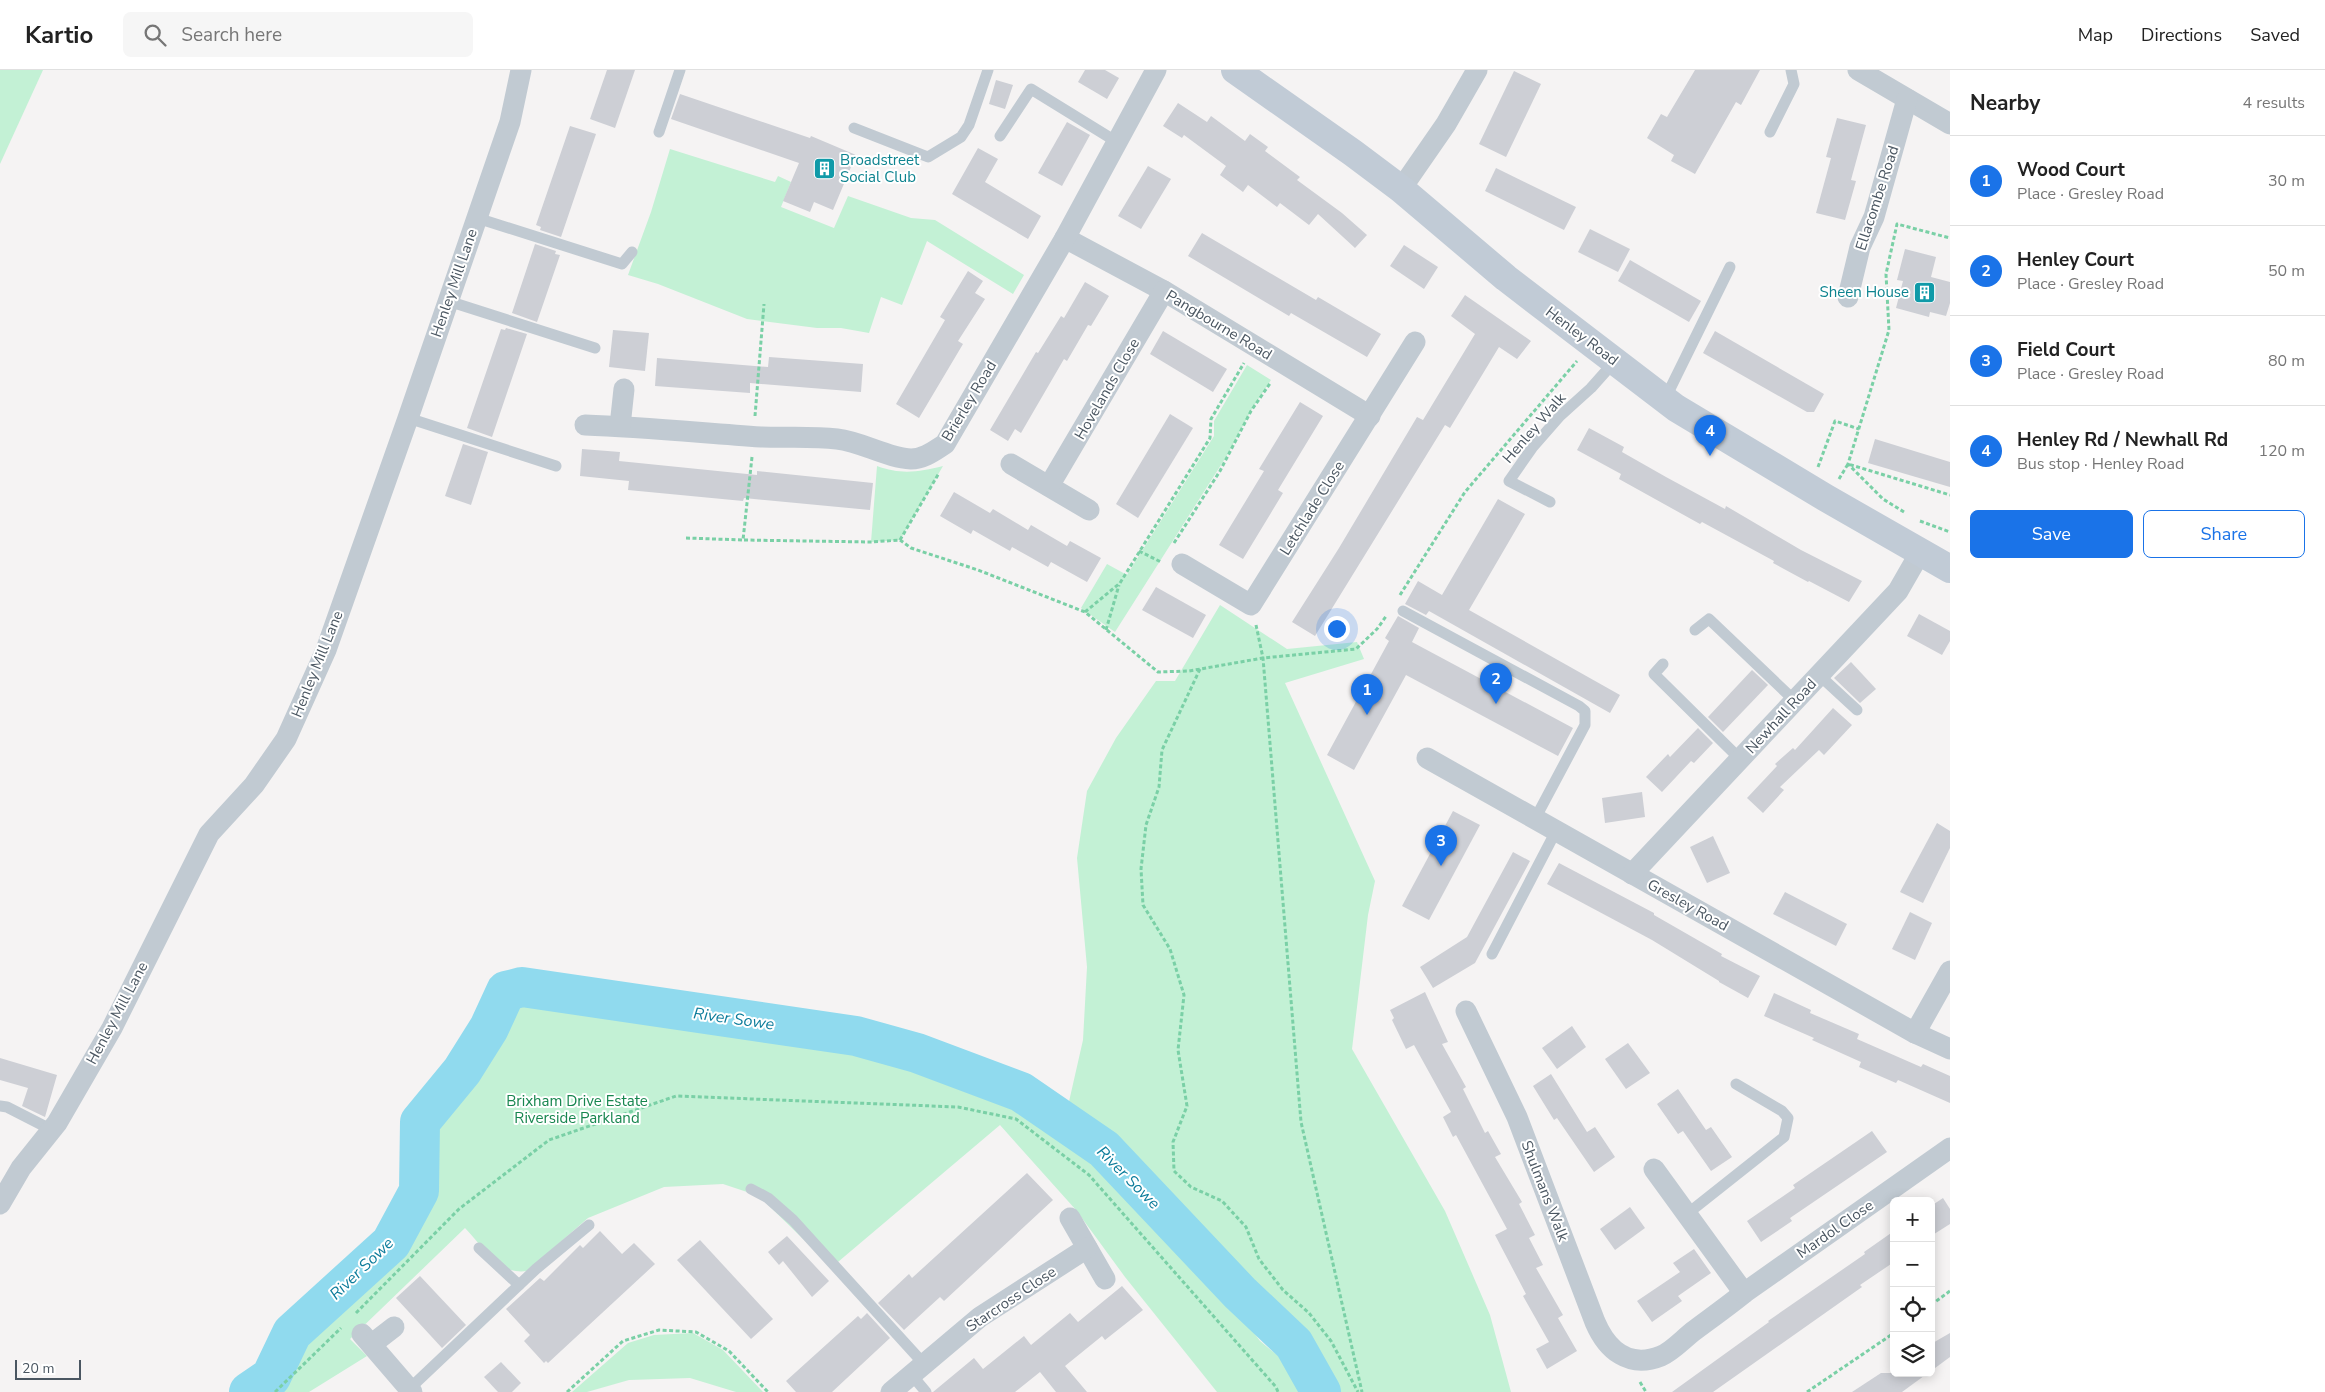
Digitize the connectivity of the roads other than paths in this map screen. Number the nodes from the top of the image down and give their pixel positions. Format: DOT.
graph roads {
  1 [pos="521,70"];
  2 [pos="680,70"];
  3 [pos="988,70"];
  4 [pos="1156,70"];
  5 [pos="1235,70"];
  6 [pos="1477,70"];
  7 [pos="1791,70"];
  8 [pos="1858,70"];
  9 [pos="1907,99"];
  10 [pos="1950,124"];
  11 [pos="854,128"];
  12 [pos="660,132"];
  13 [pos="1770,132"];
  14 [pos="1000,136"];
  15 [pos="1117,142"];
  16 [pos="1401,189"];
  17 [pos="477,218"];
  18 [pos="1065,238"];
  19 [pos="632,252"];
  20 [pos="1730,267"];
  21 [pos="1164,291"];
  22 [pos="1848,296"];
  23 [pos="448,301"];
  24 [pos="1415,342"];
  25 [pos="595,348"];
  26 [pos="1615,361"];
  27 [pos="624,389"];
  28 [pos="1665,400"];
  29 [pos="1370,416"];
  30 [pos="408,418"];
  31 [pos="585,425"];
  32 [pos="620,426"];
  33 [pos="1012,464"];
  34 [pos="556,466"];
  35 [pos="1050,486"];
  36 [pos="1550,502"];
  37 [pos="1089,510"];
  38 [pos="1921,552"];
  39 [pos="1173,555"];
  40 [pos="1950,569"];
  41 [pos="1397,609"];
  42 [pos="1695,630"];
  43 [pos="1663,664"];
  44 [pos="1819,675"];
  45 [pos="1795,701"];
  46 [pos="1857,710"];
  47 [pos="1427,758"];
  48 [pos="1740,759"];
  49 [pos="1535,819"];
  50 [pos="1556,831"];
  51 [pos="1632,874"];
  52 [pos="1492,954"];
  53 [pos="1950,971"];
  54 [pos="1466,1011"];
  55 [pos="1916,1033"];
  56 [pos="1950,1049"];
  57 [pos="1736,1084"];
  58 [pos="0,1106"];
  59 [pos="52,1130"];
  60 [pos="1950,1148"];
  61 [pos="1654,1169"];
  62 [pos="751,1189"];
  63 [pos="0,1204"];
  64 [pos="1687,1214"];
  65 [pos="1070,1218"];
  66 [pos="589,1225"];
  67 [pos="480,1248"];
  68 [pos="1087,1248"];
  69 [pos="1105,1279"];
  70 [pos="519,1285"];
  71 [pos="1744,1293"];
  72 [pos="394,1327"];
  73 [pos="1633,1360"];
  74 [pos="918,1369"];
  75 [pos="409,1391"];
  76 [pos="891,1392"];
  77 [pos="926,1392"];
  1 -- 17 [label="street, Henley Mill Lane"];
  2 -- 12 [label="lane"];
  3 -- 11 [label="lane"];
  4 -- 15 [label="street, Brierley Road"];
  5 -- 16 [label="main road, Henley Road"];
  6 -- 16 [label="street"];
  7 -- 13 [label="lane"];
  8 -- 9 [label="street"];
  9 -- 10 [label="street"];
  9 -- 22 [label="street, Ellacombe Road"];
  14 -- 15 [label="lane"];
  15 -- 18 [label="street, Brierley Road"];
  16 -- 26 [label="main road, Henley Road"];
  17 -- 19 [label="lane"];
  17 -- 23 [label="street, Henley Mill Lane"];
  18 -- 21 [label="street, Pangbourne Road"];
  18 -- 32 [label="street, Brierley Road"];
  20 -- 28 [label="lane"];
  21 -- 29 [label="street, Pangbourne Road"];
  21 -- 35 [label="street, Hovelands Close"];
  23 -- 25 [label="lane"];
  23 -- 30 [label="street, Henley Mill Lane"];
  24 -- 29 [label="street, Letchlade Close"];
  26 -- 28 [label="main road, Henley Road"];
  26 -- 36 [label="lane, Henley Walk"];
  27 -- 32 [label="street"];
  28 -- 38 [label="main road, Henley Road"];
  29 -- 39 [label="street, Letchlade Close"];
  30 -- 34 [label="lane"];
  30 -- 59 [label="street, Henley Mill Lane"];
  31 -- 32 [label="street, Brierley Road"];
  33 -- 35 [label="street"];
  35 -- 37 [label="street"];
  38 -- 40 [label="main road, Henley Road"];
  38 -- 44 [label="street, Newhall Road"];
  41 -- 49 [label="lane"];
  42 -- 45 [label="lane"];
  43 -- 48 [label="lane"];
  44 -- 45 [label="street, Newhall Road"];
  44 -- 46 [label="lane"];
  45 -- 48 [label="street, Newhall Road"];
  47 -- 49 [label="street, Gresley Road"];
  48 -- 51 [label="street, Newhall Road"];
  49 -- 50 [label="street, Gresley Road"];
  50 -- 51 [label="street, Gresley Road"];
  50 -- 52 [label="lane"];
  51 -- 55 [label="street, Gresley Road"];
  53 -- 55 [label="street"];
  54 -- 73 [label="street, Shulmans Walk"];
  55 -- 56 [label="street, Gresley Road"];
  57 -- 64 [label="lane"];
  58 -- 59 [label="lane"];
  59 -- 63 [label="street, Henley Mill Lane"];
  60 -- 71 [label="street, Mardol Close"];
  61 -- 64 [label="street"];
  62 -- 74 [label="lane"];
  64 -- 71 [label="street"];
  65 -- 68 [label="street"];
  66 -- 70 [label="lane"];
  67 -- 70 [label="lane"];
  68 -- 69 [label="street"];
  68 -- 74 [label="street, Starcross Close"];
  70 -- 75 [label="lane"];
  71 -- 73 [label="street, Mardol Close"];
  72 -- 75 [label="street"];
  74 -- 76 [label="street, Starcross Close"];
  74 -- 77 [label="lane"];
}
